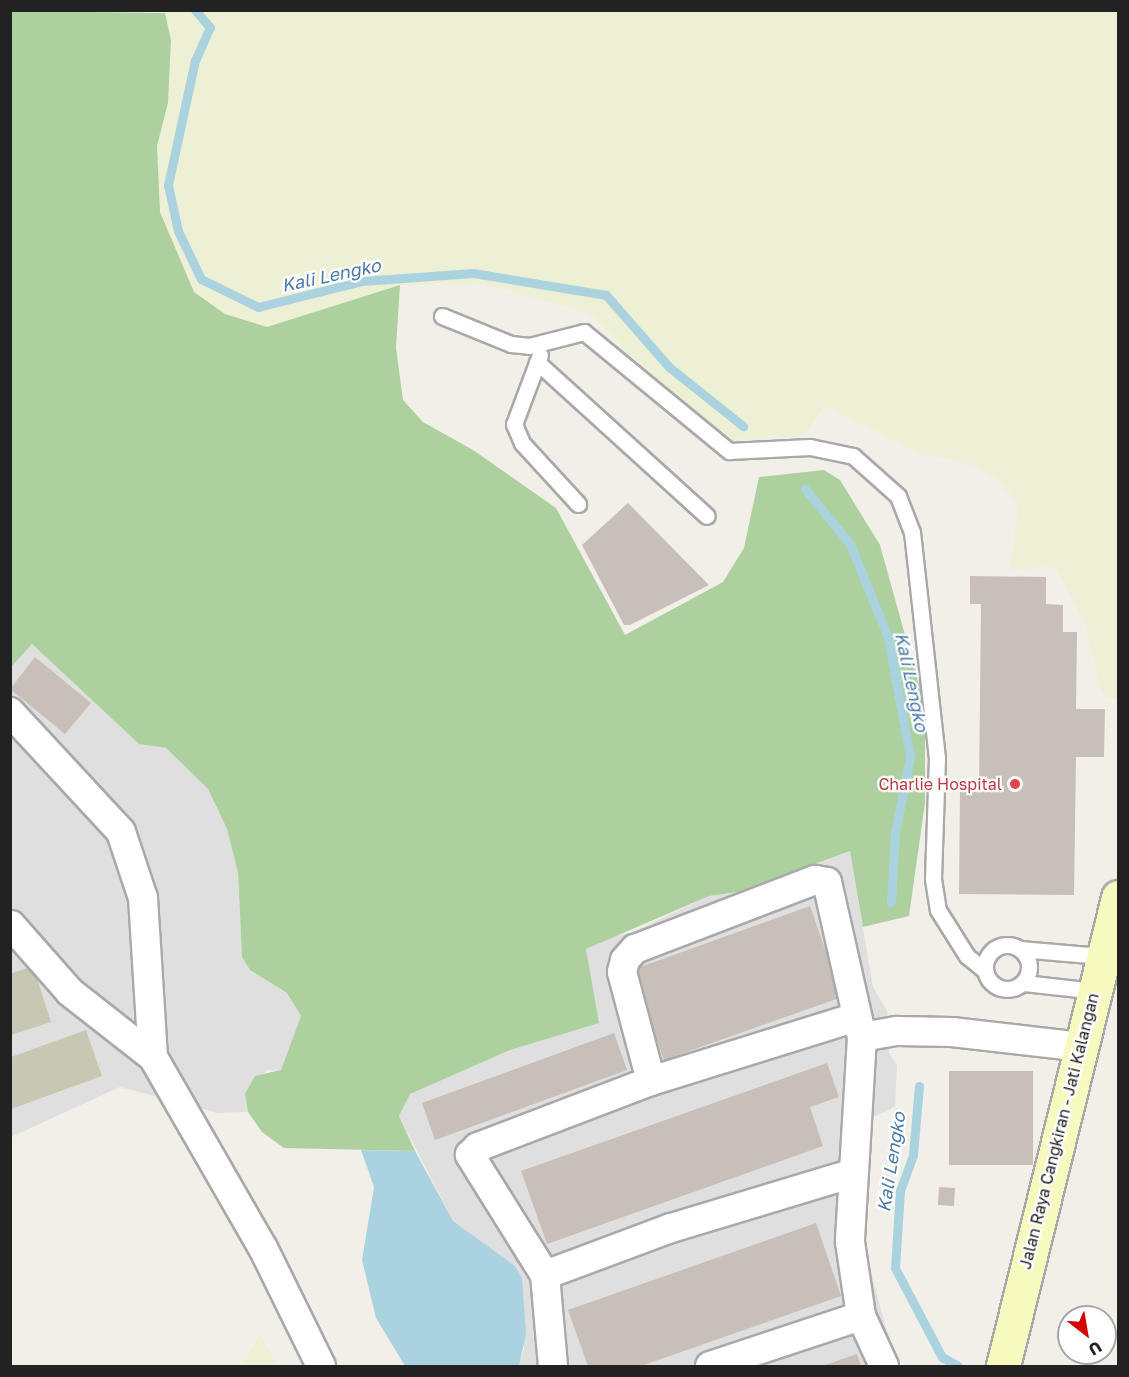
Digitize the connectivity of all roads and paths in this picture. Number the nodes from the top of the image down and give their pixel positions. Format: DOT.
graph roads {
  1 [pos="442,316"];
  2 [pos="544,340"];
  3 [pos="537,362"];
  4 [pos="578,504"];
  5 [pos="707,516"];
  6 [pos="10,712"];
  7 [pos="1119,897"];
  8 [pos="11,925"];
  9 [pos="1020,949"];
  10 [pos="983,969"];
  11 [pos="1103,978"];
  12 [pos="1024,983"];
  13 [pos="859,1027"];
  14 [pos="1081,1047"];
  15 [pos="153,1057"];
  16 [pos="651,1081"];
  17 [pos="854,1173"];
  18 [pos="544,1275"];
  19 [pos="861,1316"];
  20 [pos="1004,1356"];
  21 [pos="321,1366"];
  22 [pos="553,1366"];
  23 [pos="710,1366"];
  24 [pos="884,1366"];
  1 -- 2 [label="lane"];
  2 -- 3 [label="lane"];
  2 -- 10 [label="lane"];
  3 -- 4 [label="lane"];
  3 -- 5 [label="lane"];
  6 -- 15 [label="street"];
  7 -- 11 [label="street, Jalan Raya Cangkiran - Jati Kalangan"];
  8 -- 15 [label="street"];
  9 -- 10 [label="lane"];
  9 -- 11 [label="lane"];
  9 -- 12 [label="lane"];
  10 -- 12 [label="lane"];
  11 -- 12 [label="lane"];
  11 -- 14 [label="street, Jalan Raya Cangkiran - Jati Kalangan"];
  13 -- 14 [label="street"];
  13 -- 16 [label="street"];
  13 -- 16 [label="street"];
  13 -- 17 [label="street"];
  14 -- 20 [label="street, Jalan Raya Cangkiran - Jati Kalangan"];
  15 -- 21 [label="street"];
  16 -- 18 [label="street"];
  17 -- 18 [label="street"];
  17 -- 19 [label="street"];
  18 -- 22 [label="street"];
  19 -- 23 [label="street"];
  19 -- 24 [label="street"];
}
